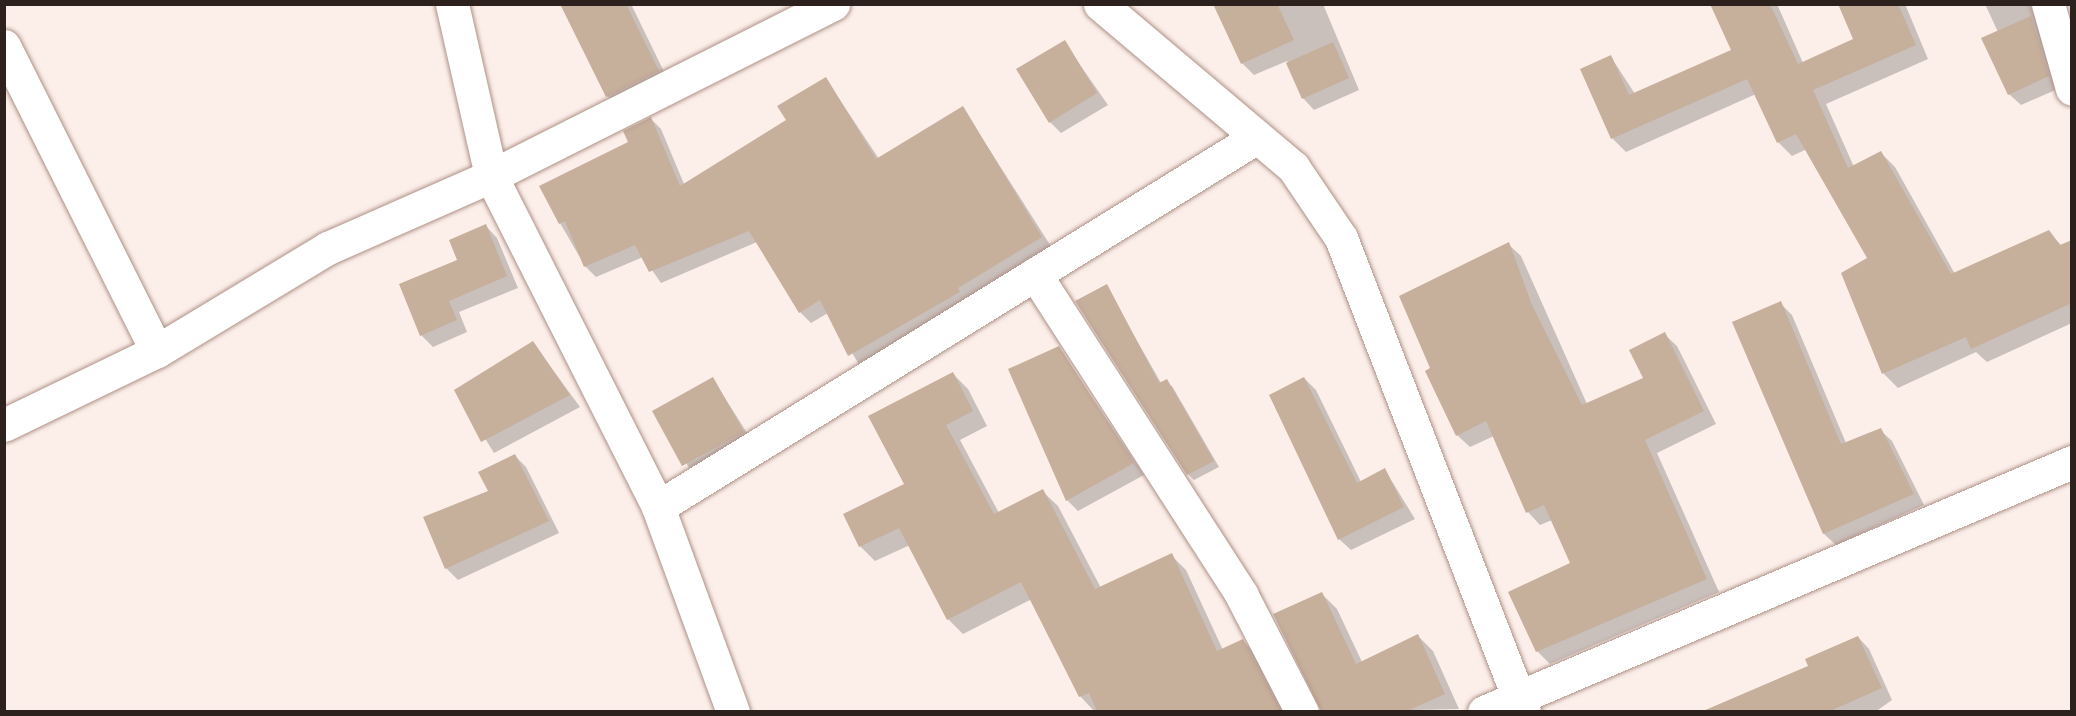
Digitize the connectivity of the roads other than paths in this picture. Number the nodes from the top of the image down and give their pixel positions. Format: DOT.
graph roads {
  1 [pos="452,4"];
  2 [pos="833,4"];
  3 [pos="1100,4"];
  4 [pos="2048,4"];
  5 [pos="4,46"];
  6 [pos="2072,89"];
  7 [pos="1257,137"];
  8 [pos="490,176"];
  9 [pos="1035,274"];
  10 [pos="157,351"];
  11 [pos="4,425"];
  12 [pos="2072,462"];
  13 [pos="658,507"];
  14 [pos="1520,704"];
  15 [pos="733,711"];
  16 [pos="1302,711"];
  17 [pos="1484,711"];
  1 -- 8 [label="street"];
  2 -- 8 [label="street"];
  3 -- 7 [label="street"];
  4 -- 6 [label="street"];
  5 -- 10 [label="street"];
  7 -- 9 [label="street"];
  7 -- 14 [label="street"];
  8 -- 10 [label="street"];
  8 -- 13 [label="street"];
  9 -- 13 [label="street"];
  9 -- 16 [label="street"];
  10 -- 11 [label="street"];
  12 -- 14 [label="street"];
  13 -- 15 [label="street"];
  14 -- 17 [label="street"];
}
